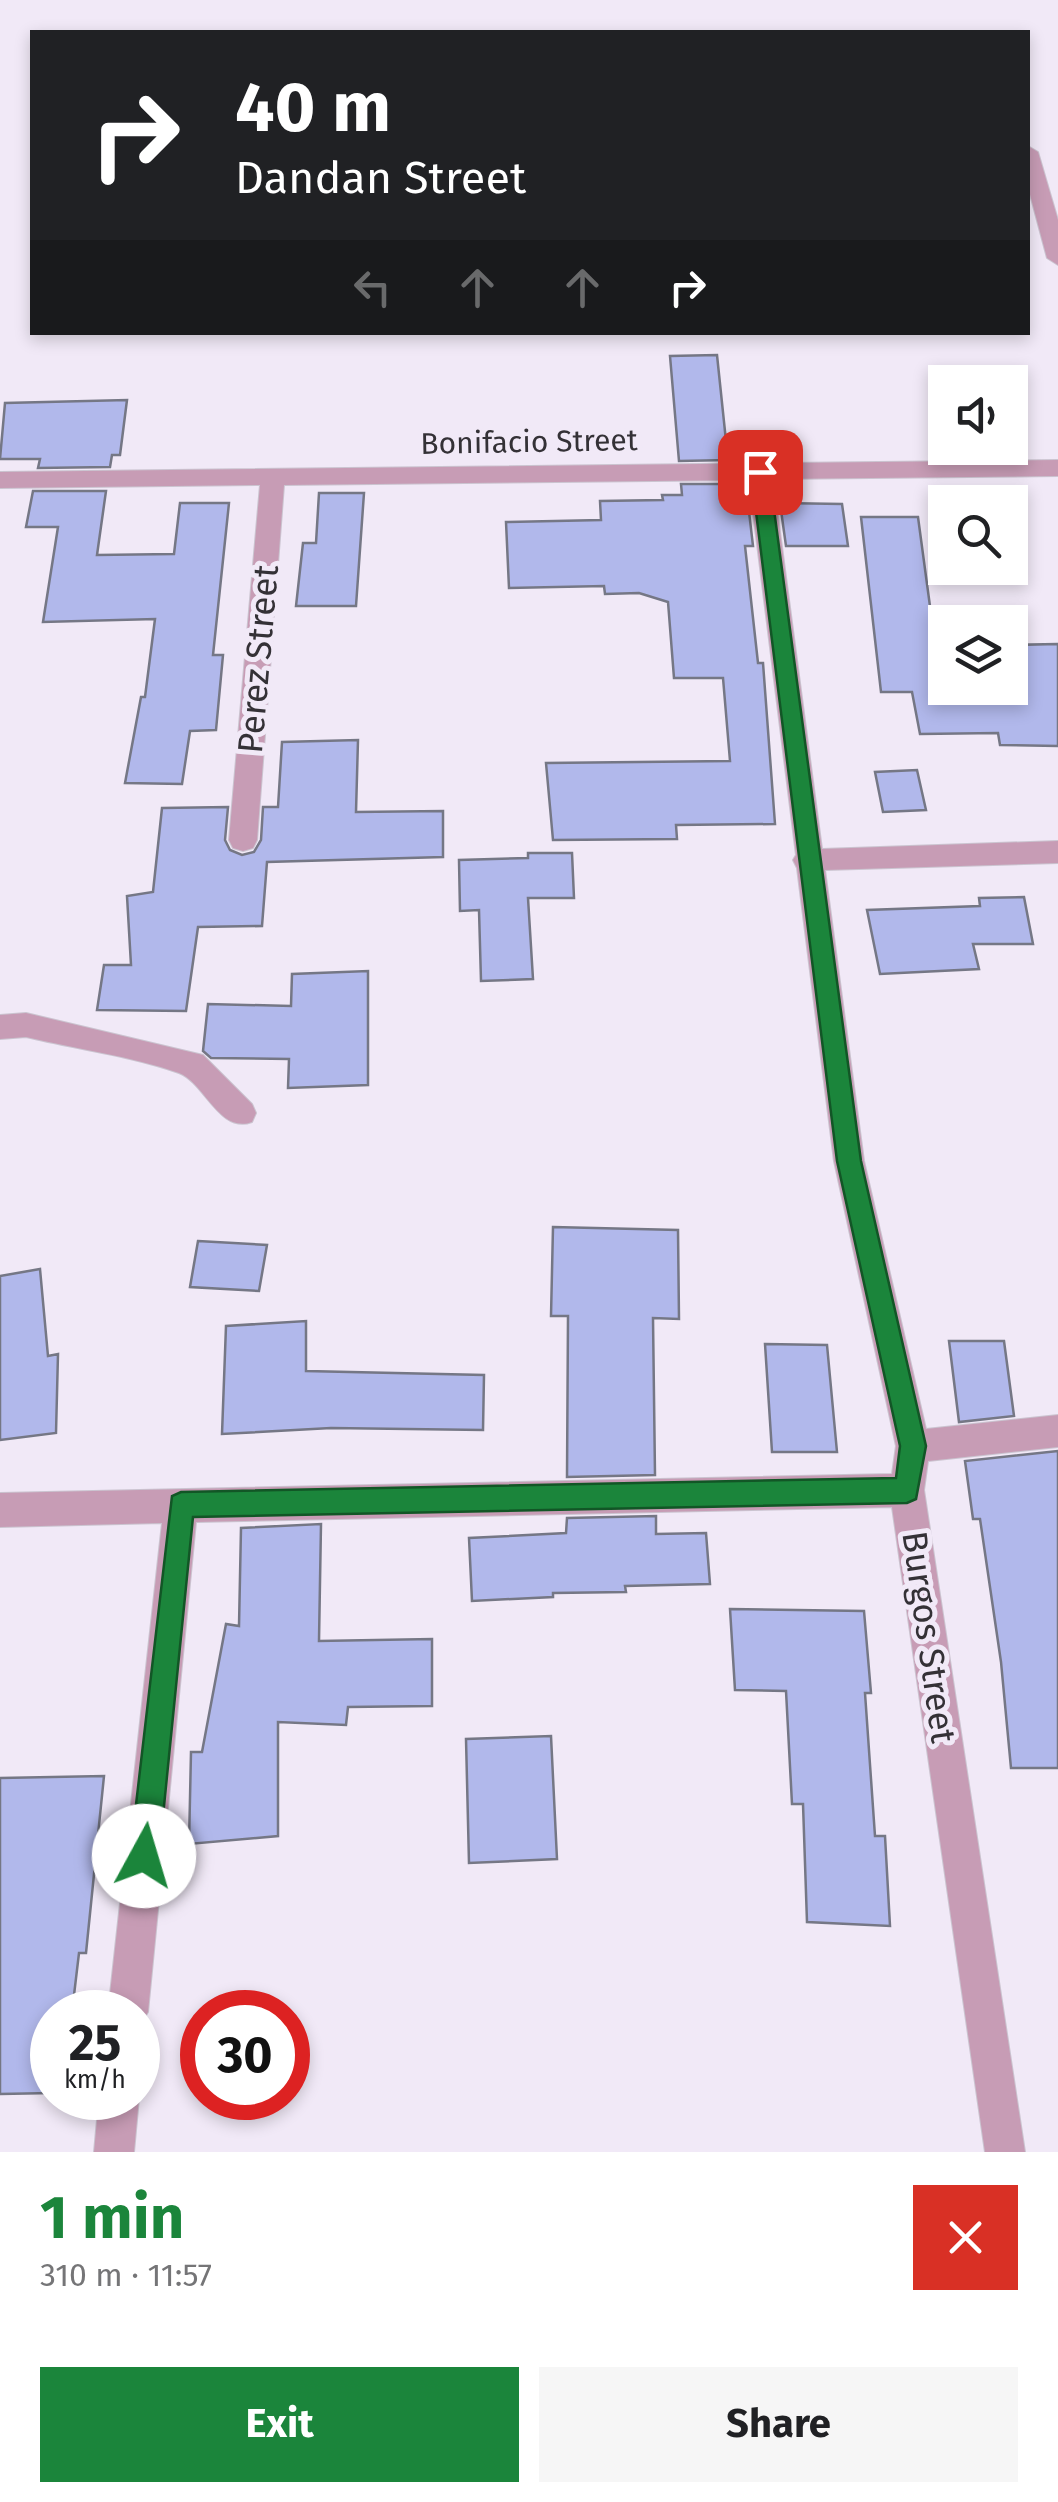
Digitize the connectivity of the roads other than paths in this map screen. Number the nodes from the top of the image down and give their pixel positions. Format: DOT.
graph roads {
  1 [pos="1030,159"];
  2 [pos="1058,258"];
  3 [pos="1058,468"];
  4 [pos="760,472"];
  5 [pos="273,478"];
  6 [pos="0,480"];
  7 [pos="243,840"];
  8 [pos="1058,852"];
  9 [pos="808,860"];
  10 [pos="0,1027"];
  11 [pos="241,1113"];
  12 [pos="1058,1431"];
  13 [pos="913,1446"];
  14 [pos="907,1490"];
  15 [pos="181,1505"];
  16 [pos="0,1510"];
  17 [pos="130,1990"];
  18 [pos="118,2120"];
  19 [pos="114,2152"];
  20 [pos="1005,2152"];
  1 -- 2 [label="street"];
  3 -- 4 [label="street, Bonifacio Street"];
  4 -- 5 [label="street, Bonifacio Street"];
  4 -- 9 [label="street, Burgos Street"];
  5 -- 6 [label="street, Bonifacio Street"];
  5 -- 7 [label="street, Perez Street"];
  8 -- 9 [label="street"];
  9 -- 13 [label="street, Burgos Street"];
  10 -- 11 [label="street"];
  12 -- 13 [label="street"];
  13 -- 14 [label="street, Burgos Street"];
  14 -- 15 [label="street"];
  14 -- 20 [label="street, Burgos Street"];
  15 -- 16 [label="street"];
  15 -- 17 [label="street"];
  18 -- 19 [label="street"];
}
